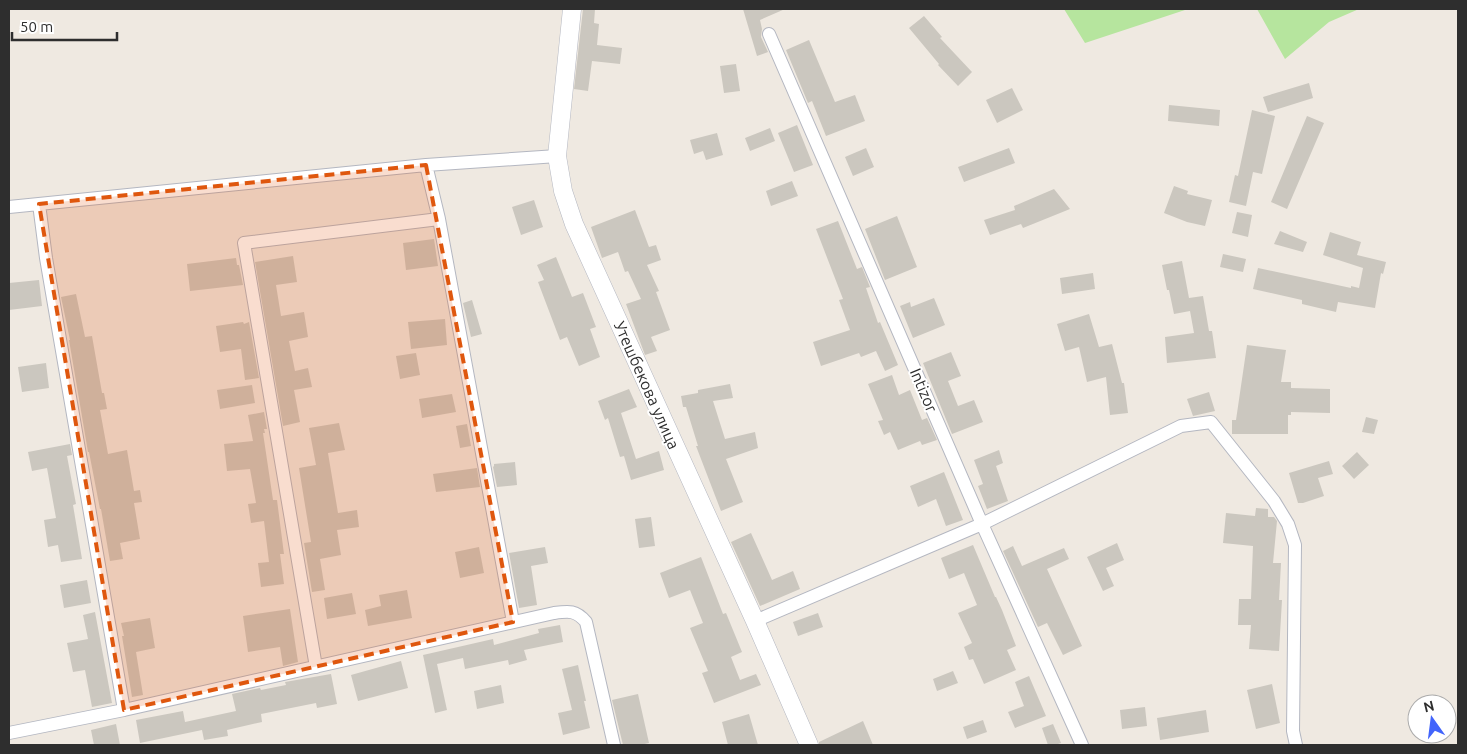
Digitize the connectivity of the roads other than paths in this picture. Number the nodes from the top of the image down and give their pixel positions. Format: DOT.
graph roads {
  1 [pos="572,9"];
  2 [pos="769,34"];
  3 [pos="557,156"];
  4 [pos="426,165"];
  5 [pos="39,204"];
  6 [pos="9,207"];
  7 [pos="439,219"];
  8 [pos="982,524"];
  9 [pos="754,621"];
  10 [pos="514,622"];
  11 [pos="316,667"];
  12 [pos="124,710"];
  13 [pos="9,733"];
  14 [pos="614,745"];
  15 [pos="809,745"];
  16 [pos="1082,745"];
  17 [pos="1296,745"];
  1 -- 3 [label="main road, Утешбекова улица"];
  2 -- 8 [label="street, Intizor"];
  3 -- 4 [label="street"];
  3 -- 9 [label="main road, Утешбекова улица"];
  4 -- 5 [label="street"];
  4 -- 7 [label="street"];
  5 -- 6 [label="street"];
  5 -- 12 [label="street"];
  7 -- 10 [label="street"];
  7 -- 11 [label="street"];
  8 -- 9 [label="street"];
  8 -- 16 [label="street, Intizor"];
  8 -- 17 [label="street"];
  9 -- 15 [label="main road, Утешбекова улица"];
  10 -- 11 [label="street"];
  10 -- 14 [label="street"];
  11 -- 12 [label="street"];
  12 -- 13 [label="street"];
}
